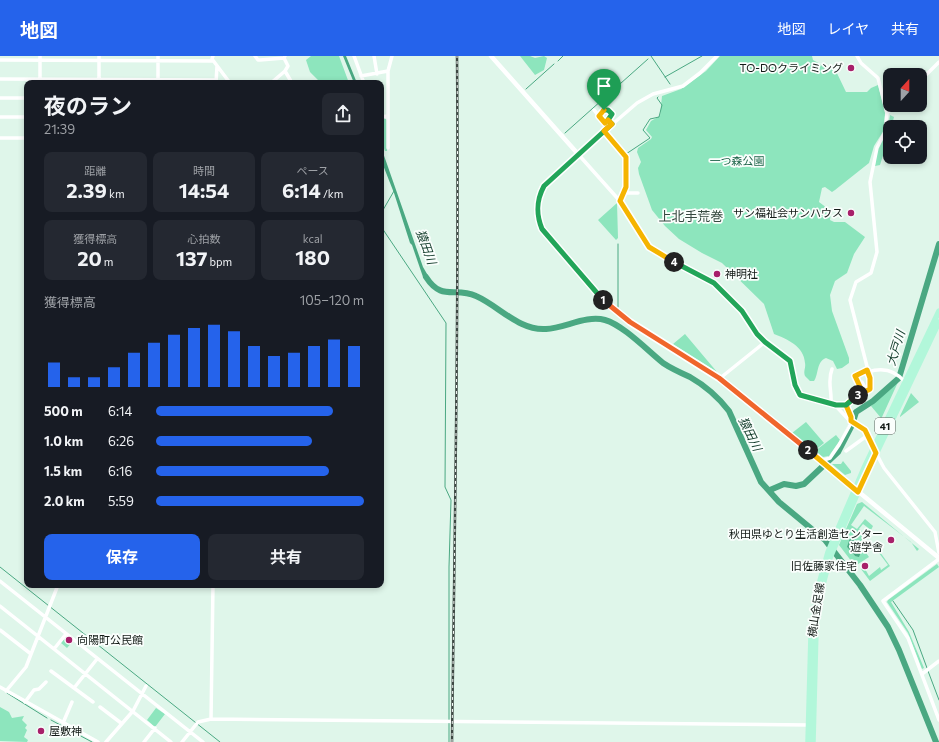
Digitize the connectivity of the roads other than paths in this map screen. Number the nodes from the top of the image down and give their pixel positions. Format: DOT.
graph roads {
  1 [pos="158,56"];
  2 [pos="213,56"];
  3 [pos="255,56"];
  4 [pos="354,56"];
  5 [pos="374,56"];
  6 [pos="392,56"];
  7 [pos="491,56"];
  8 [pos="717,56"];
  9 [pos="858,56"];
  10 [pos="285,57"];
  11 [pos="40,58"];
  12 [pos="99,58"];
  13 [pos="0,60"];
  14 [pos="158,61"];
  15 [pos="213,61"];
  16 [pos="939,62"];
  17 [pos="217,66"];
  18 [pos="285,71"];
  19 [pos="388,72"];
  20 [pos="377,74"];
  21 [pos="927,74"];
  22 [pos="361,76"];
  23 [pos="0,79"];
  24 [pos="24,80"];
  25 [pos="40,80"];
  26 [pos="99,80"];
  27 [pos="158,80"];
  28 [pos="216,80"];
  29 [pos="228,80"];
  30 [pos="274,80"];
  31 [pos="290,80"];
  32 [pos="363,80"];
  33 [pos="0,98"];
  34 [pos="24,98"];
  35 [pos="594,110"];
  36 [pos="887,113"];
  37 [pos="388,116"];
  38 [pos="599,116"];
  39 [pos="0,117"];
  40 [pos="24,117"];
  41 [pos="384,117"];
  42 [pos="608,120"];
  43 [pos="612,124"];
  44 [pos="604,131"];
  45 [pos="0,138"];
  46 [pos="24,138"];
  47 [pos="388,148"];
  48 [pos="578,154"];
  49 [pos="624,193"];
  50 [pos="638,193"];
  51 [pos="620,201"];
  52 [pos="939,311"];
  53 [pos="939,322"];
  54 [pos="765,342"];
  55 [pos="832,369"];
  56 [pos="867,371"];
  57 [pos="719,378"];
  58 [pos="862,382"];
  59 [pos="907,384"];
  60 [pos="865,392"];
  61 [pos="831,403"];
  62 [pos="836,405"];
  63 [pos="846,405"];
  64 [pos="851,421"];
  65 [pos="868,435"];
  66 [pos="875,450"];
  67 [pos="846,451"];
  68 [pos="824,463"];
  69 [pos="857,490"];
  70 [pos="939,528"];
  71 [pos="935,532"];
  72 [pos="939,553"];
  73 [pos="830,554"];
  74 [pos="939,558"];
  75 [pos="0,581"];
  76 [pos="57,588"];
  77 [pos="213,588"];
  78 [pos="0,606"];
  79 [pos="45,617"];
  80 [pos="0,630"];
  81 [pos="66,634"];
  82 [pos="38,636"];
  83 [pos="54,649"];
  84 [pos="31,654"];
  85 [pos="97,659"];
  86 [pos="939,661"];
  87 [pos="51,671"];
  88 [pos="85,674"];
  89 [pos="922,674"];
  90 [pos="46,682"];
  91 [pos="146,686"];
  92 [pos="0,687"];
  93 [pos="74,688"];
  94 [pos="6,691"];
  95 [pos="142,694"];
  96 [pos="25,702"];
  97 [pos="72,702"];
  98 [pos="93,702"];
  99 [pos="100,707"];
  100 [pos="133,711"];
  101 [pos="212,719"];
  102 [pos="939,720"];
  103 [pos="63,723"];
  104 [pos="121,723"];
  105 [pos="809,725"];
  106 [pos="154,728"];
  107 [pos="190,731"];
  108 [pos="98,742"];
  109 [pos="106,742"];
  110 [pos="144,742"];
  111 [pos="171,742"];
  112 [pos="182,742"];
  113 [pos="203,742"];
  114 [pos="808,742"];
  115 [pos="813,742"];
  1 -- 14 [label="street"];
  2 -- 15 [label="street"];
  3 -- 10 [label="street"];
  4 -- 22 [label="street"];
  5 -- 20 [label="street"];
  6 -- 19 [label="street"];
  7 -- 48 [label="street"];
  8 -- 43 [label="street"];
  9 -- 36 [label="street"];
  10 -- 18 [label="street"];
  11 -- 12 [label="street"];
  11 -- 13 [label="street"];
  11 -- 25 [label="street"];
  12 -- 14 [label="street"];
  12 -- 26 [label="street"];
  14 -- 15 [label="street"];
  14 -- 27 [label="street"];
  15 -- 17 [label="street"];
  16 -- 21 [label="street"];
  17 -- 28 [label="street"];
  17 -- 29 [label="street"];
  18 -- 30 [label="street"];
  18 -- 31 [label="street"];
  19 -- 20 [label="street"];
  19 -- 37 [label="street"];
  20 -- 22 [label="street"];
  22 -- 32 [label="street"];
  23 -- 24 [label="street"];
  33 -- 34 [label="street"];
  35 -- 38 [label="street"];
  36 -- 56 [label="street"];
  37 -- 41 [label="street"];
  37 -- 47 [label="street"];
  38 -- 42 [label="street"];
  38 -- 42 [label="street"];
  39 -- 40 [label="street"];
  42 -- 43 [label="street"];
  43 -- 44 [label="street"];
  44 -- 48 [label="street"];
  44 -- 49 [label="street"];
  45 -- 46 [label="street"];
  48 -- 51 [label="street"];
  48 -- 57 [label="street"];
  49 -- 50 [label="street"];
  49 -- 51 [label="street"];
  51 -- 54 [label="street"];
  52 -- 59 [label="main road, 横山金足線 / 41"];
  53 -- 59 [label="main road, 横山金足線 / 41"];
  54 -- 57 [label="street"];
  54 -- 61 [label="street"];
  55 -- 61 [label="street"];
  56 -- 59 [label="street"];
  56 -- 60 [label="street"];
  56 -- 60 [label="street"];
  57 -- 68 [label="street"];
  58 -- 60 [label="street"];
  59 -- 66 [label="main road, 横山金足線 / 41"];
  60 -- 63 [label="street"];
  61 -- 62 [label="street"];
  62 -- 63 [label="street"];
  62 -- 64 [label="street"];
  63 -- 64 [label="street"];
  64 -- 65 [label="street"];
  64 -- 68 [label="street"];
  65 -- 66 [label="street"];
  65 -- 67 [label="street"];
  66 -- 69 [label="main road, 横山金足線 / 41"];
  66 -- 71 [label="street"];
  68 -- 69 [label="street"];
  69 -- 73 [label="main road, 横山金足線 / 41"];
  69 -- 74 [label="street"];
  70 -- 71 [label="street"];
  71 -- 72 [label="street"];
  73 -- 105 [label="main road, 横山金足線 / 41"];
  73 -- 115 [label="main road, 横山金足線 / 41"];
  74 -- 89 [label="street"];
  75 -- 79 [label="street"];
  76 -- 79 [label="street"];
  77 -- 101 [label="street"];
  78 -- 82 [label="street"];
  79 -- 81 [label="street"];
  79 -- 82 [label="street"];
  80 -- 84 [label="street"];
  81 -- 83 [label="street"];
  81 -- 85 [label="street"];
  82 -- 83 [label="street"];
  82 -- 84 [label="street"];
  83 -- 88 [label="street"];
  84 -- 94 [label="street"];
  85 -- 88 [label="street"];
  85 -- 95 [label="street"];
  86 -- 89 [label="street"];
  87 -- 93 [label="street"];
  88 -- 93 [label="street"];
  88 -- 100 [label="street"];
  89 -- 102 [label="street"];
  90 -- 96 [label="street"];
  91 -- 95 [label="street"];
  92 -- 94 [label="street"];
  93 -- 98 [label="street"];
  94 -- 96 [label="street"];
  95 -- 100 [label="street"];
  95 -- 107 [label="street"];
  96 -- 103 [label="street"];
  97 -- 103 [label="street"];
  99 -- 104 [label="street"];
  100 -- 104 [label="street"];
  100 -- 106 [label="street"];
  101 -- 105 [label="street"];
  101 -- 107 [label="street"];
  103 -- 108 [label="street"];
  104 -- 109 [label="street"];
  105 -- 114 [label="main road, 横山金足線 / 41"];
  106 -- 110 [label="street"];
  106 -- 111 [label="street"];
  107 -- 112 [label="street"];
  107 -- 113 [label="street"];
}
